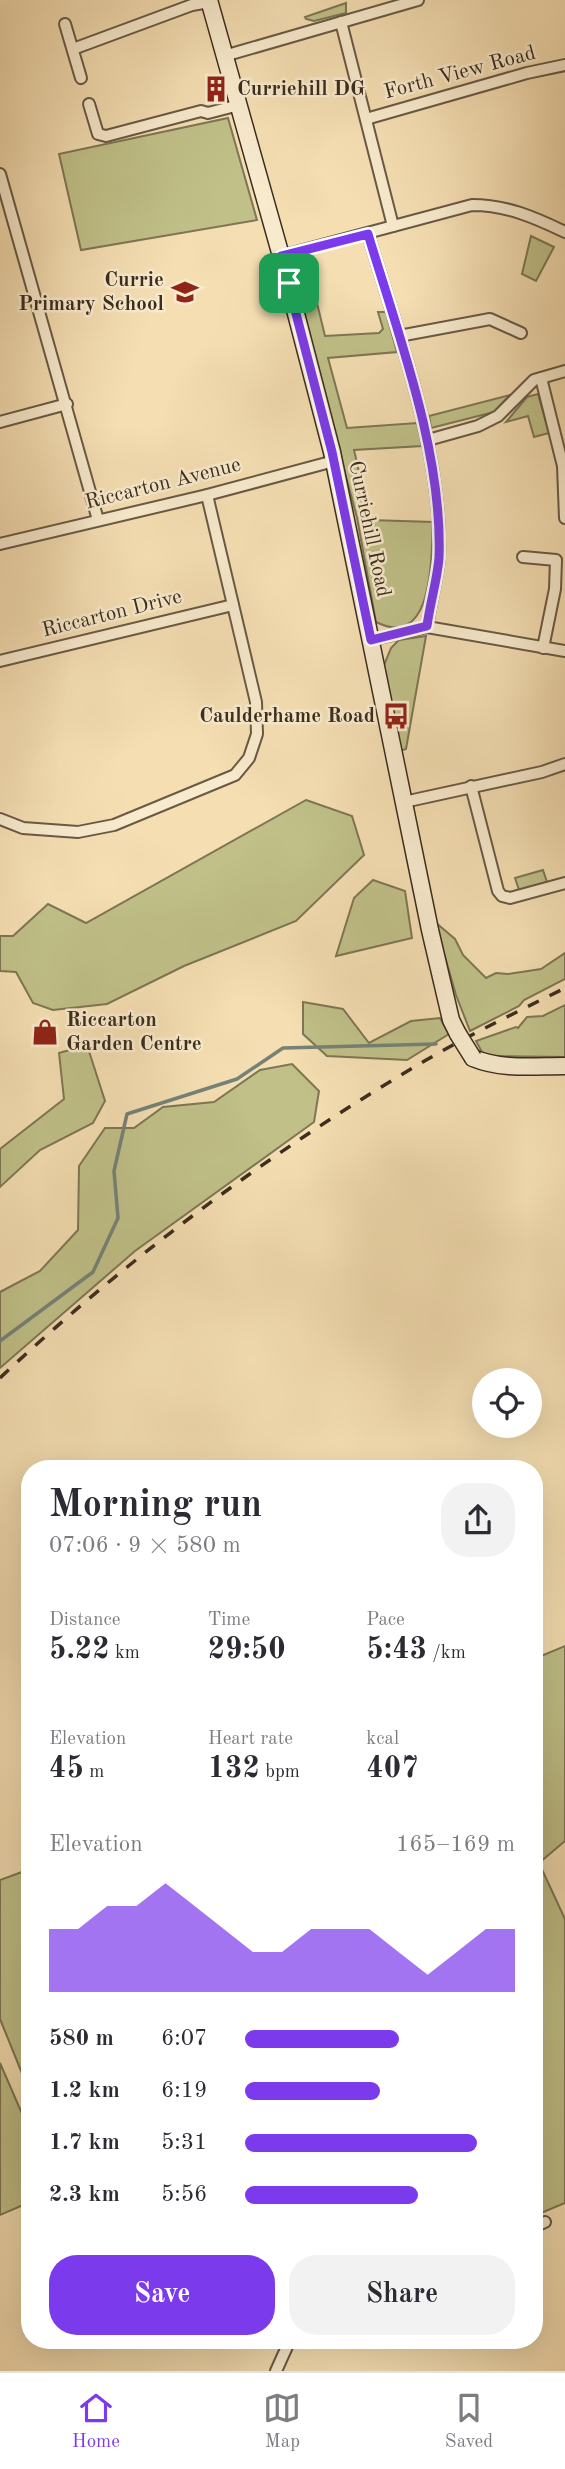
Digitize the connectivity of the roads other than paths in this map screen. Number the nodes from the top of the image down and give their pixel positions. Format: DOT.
graph roads {
  1 [pos="418,0"];
  2 [pos="209,1"];
  3 [pos="341,22"];
  4 [pos="65,24"];
  5 [pos="73,49"];
  6 [pos="224,56"];
  7 [pos="565,65"];
  8 [pos="81,78"];
  9 [pos="89,104"];
  10 [pos="239,105"];
  11 [pos="366,119"];
  12 [pos="0,174"];
  13 [pos="565,217"];
  14 [pos="393,226"];
  15 [pos="561,230"];
  16 [pos="368,234"];
  17 [pos="281,256"];
  18 [pos="521,333"];
  19 [pos="399,336"];
  20 [pos="565,371"];
  21 [pos="541,378"];
  22 [pos="67,404"];
  23 [pos="0,422"];
  24 [pos="428,440"];
  25 [pos="334,461"];
  26 [pos="207,495"];
  27 [pos="565,517"];
  28 [pos="98,520"];
  29 [pos="0,544"];
  30 [pos="523,557"];
  31 [pos="233,605"];
  32 [pos="427,626"];
  33 [pos="371,640"];
  34 [pos="543,648"];
  35 [pos="565,651"];
  36 [pos="0,661"];
  37 [pos="565,764"];
  38 [pos="471,786"];
  39 [pos="404,802"];
  40 [pos="0,819"];
  41 [pos="565,883"];
  42 [pos="565,1066"];
  43 [pos="286,2349"];
  44 [pos="276,2371"];
  1 -- 3 [label="street"];
  2 -- 5 [label="street"];
  2 -- 6 [label="street, Curriehill Road"];
  3 -- 6 [label="street"];
  3 -- 11 [label="street"];
  4 -- 5 [label="street"];
  5 -- 8 [label="street"];
  6 -- 10 [label="street, Curriehill Road"];
  7 -- 11 [label="street, Forth View Road"];
  9 -- 10 [label="street"];
  10 -- 17 [label="street, Curriehill Road"];
  11 -- 14 [label="street"];
  12 -- 22 [label="street"];
  13 -- 15 [label="street"];
  14 -- 15 [label="street"];
  14 -- 16 [label="street"];
  16 -- 17 [label="street"];
  16 -- 19 [label="street"];
  17 -- 25 [label="street, Curriehill Road"];
  18 -- 19 [label="street"];
  19 -- 24 [label="street"];
  20 -- 21 [label="street"];
  21 -- 24 [label="street"];
  21 -- 27 [label="street"];
  22 -- 23 [label="street"];
  22 -- 28 [label="street"];
  24 -- 32 [label="street"];
  25 -- 26 [label="street, Riccarton Avenue"];
  25 -- 33 [label="street, Curriehill Road"];
  26 -- 28 [label="street, Riccarton Avenue"];
  26 -- 31 [label="street"];
  28 -- 29 [label="street, Riccarton Avenue"];
  30 -- 34 [label="street"];
  31 -- 36 [label="street, Riccarton Drive"];
  31 -- 40 [label="street"];
  32 -- 33 [label="street"];
  32 -- 34 [label="street"];
  33 -- 39 [label="street, Curriehill Road"];
  34 -- 35 [label="street"];
  37 -- 38 [label="street"];
  38 -- 39 [label="street"];
  38 -- 41 [label="street"];
  39 -- 42 [label="street, Curriehill Road, bridge"];
  43 -- 44 [label="street"];
}
